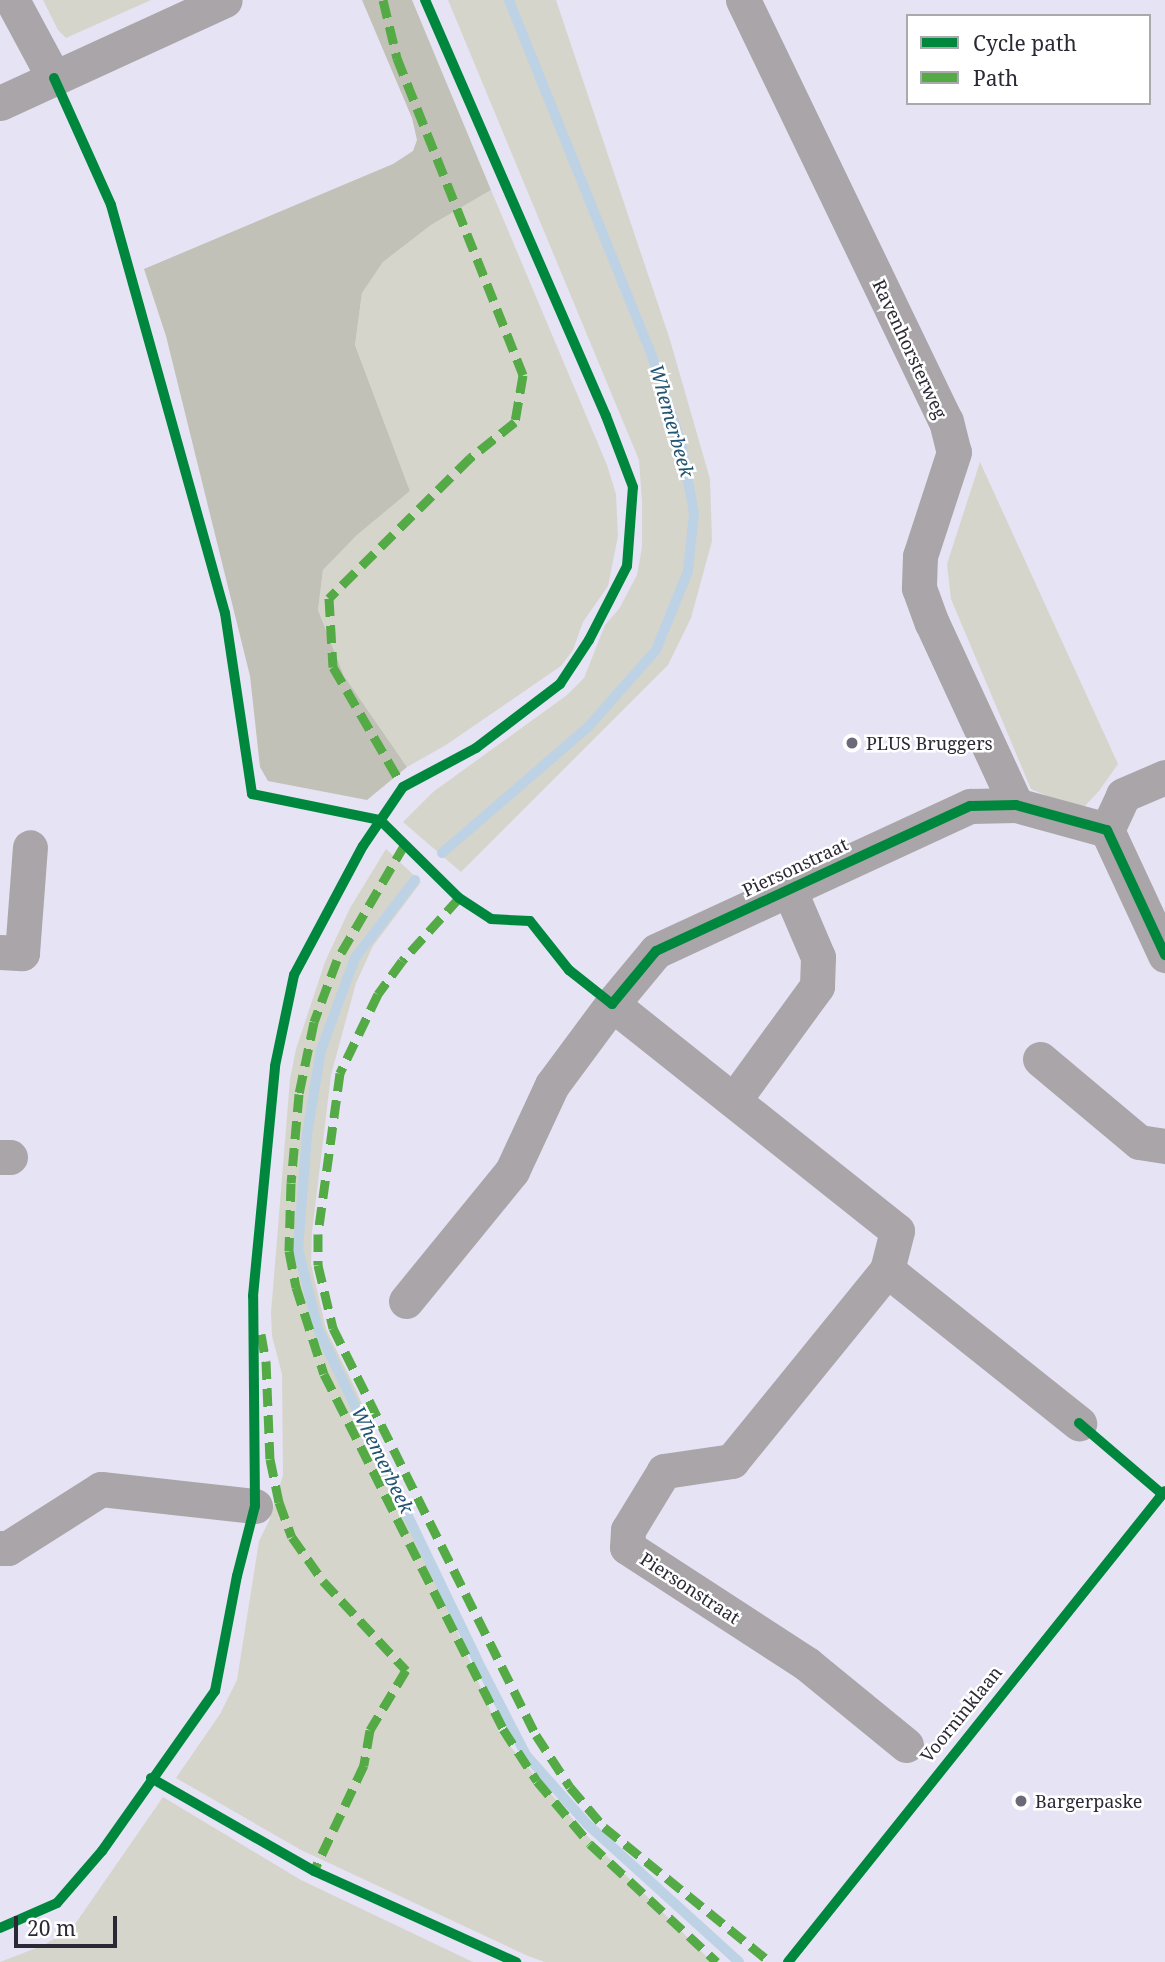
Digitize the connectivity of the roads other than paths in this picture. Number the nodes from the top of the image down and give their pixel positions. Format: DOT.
graph roads {
  1 [pos="12,0"];
  2 [pos="225,0"];
  3 [pos="743,0"];
  4 [pos="54,78"];
  5 [pos="0,103"];
  6 [pos="1165,778"];
  7 [pos="1016,805"];
  8 [pos="1107,830"];
  9 [pos="30,848"];
  10 [pos="789,889"];
  11 [pos="0,952"];
  12 [pos="1165,955"];
  13 [pos="612,1004"];
  14 [pos="1040,1059"];
  15 [pos="734,1100"];
  16 [pos="1165,1146"];
  17 [pos="887,1270"];
  18 [pos="406,1301"];
  19 [pos="1079,1423"];
  20 [pos="255,1506"];
  21 [pos="0,1548"];
  22 [pos="906,1745"];
  1 -- 4 [label="street"];
  2 -- 4 [label="street"];
  3 -- 7 [label="street, Ravenhorsterweg"];
  4 -- 5 [label="street"];
  6 -- 8 [label="street"];
  7 -- 8 [label="street"];
  7 -- 10 [label="street, Piersonstraat"];
  8 -- 12 [label="street"];
  9 -- 11 [label="street"];
  10 -- 13 [label="street, Piersonstraat"];
  10 -- 15 [label="street, Piersonstraat"];
  13 -- 15 [label="street, Piersonstraat"];
  13 -- 18 [label="street, Piersonstraat"];
  14 -- 16 [label="street"];
  15 -- 17 [label="street, Piersonstraat"];
  17 -- 19 [label="street"];
  17 -- 22 [label="street, Piersonstraat"];
  20 -- 21 [label="street"];
}
